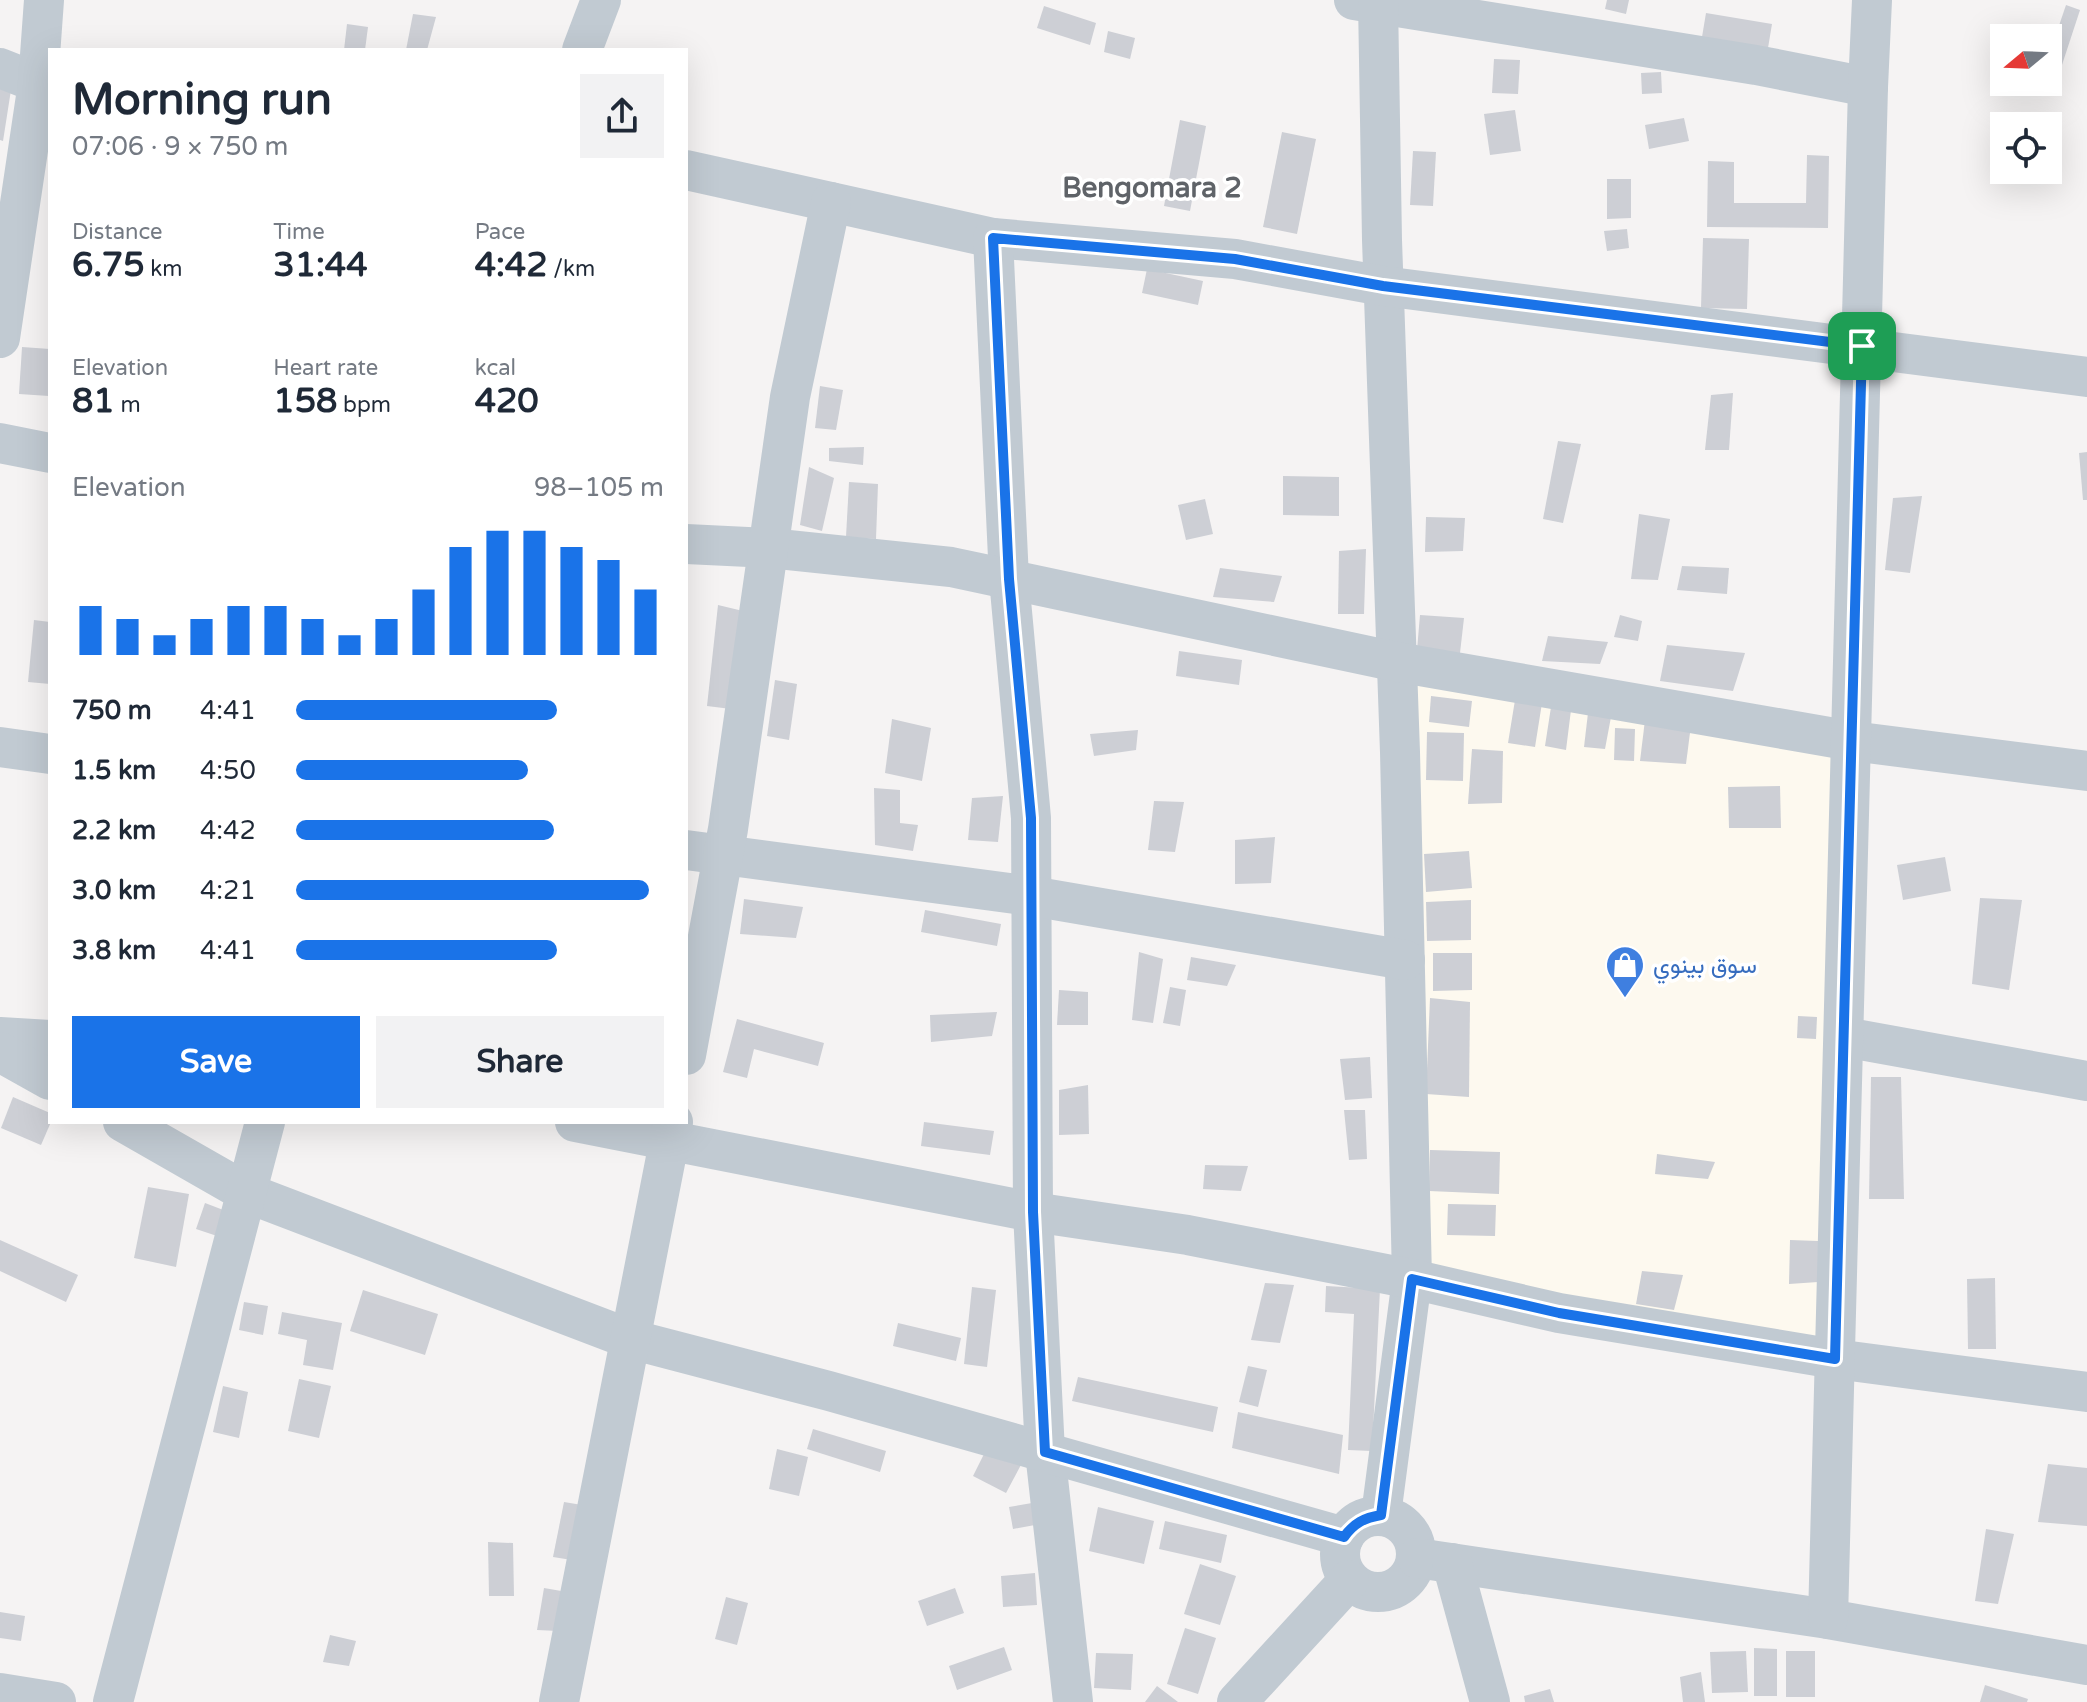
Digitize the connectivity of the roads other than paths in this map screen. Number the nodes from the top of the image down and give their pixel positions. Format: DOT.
graph roads {
  1 [pos="44,0"];
  2 [pos="601,0"];
  3 [pos="1872,0"];
  4 [pos="1370,1"];
  5 [pos="583,48"];
  6 [pos="0,68"];
  7 [pos="44,83"];
  8 [pos="1868,87"];
  9 [pos="688,170"];
  10 [pos="831,202"];
  11 [pos="993,238"];
  12 [pos="1383,286"];
  13 [pos="0,338"];
  14 [pos="1862,346"];
  15 [pos="2087,377"];
  16 [pos="0,443"];
  17 [pos="48,453"];
  18 [pos="688,544"];
  19 [pos="769,548"];
  20 [pos="1009,579"];
  21 [pos="1397,662"];
  22 [pos="1852,741"];
  23 [pos="0,747"];
  24 [pos="48,754"];
  25 [pos="2087,771"];
  26 [pos="705,853"];
  27 [pos="1031,896"];
  28 [pos="1405,960"];
  29 [pos="688,1034"];
  30 [pos="0,1037"];
  31 [pos="1844,1037"];
  32 [pos="48,1040"];
  33 [pos="0,1052"];
  34 [pos="48,1079"];
  35 [pos="2087,1081"];
  36 [pos="126,1124"];
  37 [pos="264,1124"];
  38 [pos="594,1124"];
  39 [pos="672,1132"];
  40 [pos="247,1193"];
  41 [pos="1033,1212"];
  42 [pos="1412,1279"];
  43 [pos="630,1339"];
  44 [pos="1835,1359"];
  45 [pos="2087,1392"];
  46 [pos="1045,1452"];
  47 [pos="1381,1515"];
  48 [pos="1344,1537"];
  49 [pos="1434,1560"];
  50 [pos="1349,1580"];
  51 [pos="1828,1619"];
  52 [pos="2087,1665"];
  53 [pos="0,1693"];
  54 [pos="56,1702"];
  55 [pos="113,1702"];
  56 [pos="559,1702"];
  57 [pos="1073,1702"];
  58 [pos="1237,1702"];
  59 [pos="1490,1702"];
  1 -- 7 [label="street"];
  2 -- 5 [label="street"];
  3 -- 8 [label="street"];
  4 -- 8 [label="street"];
  4 -- 12 [label="street"];
  6 -- 7 [label="street"];
  7 -- 13 [label="street"];
  8 -- 14 [label="street"];
  9 -- 10 [label="street"];
  10 -- 11 [label="street"];
  10 -- 19 [label="street"];
  11 -- 12 [label="street"];
  11 -- 20 [label="street"];
  12 -- 14 [label="street"];
  12 -- 21 [label="street"];
  14 -- 15 [label="street"];
  14 -- 22 [label="street"];
  16 -- 17 [label="street"];
  18 -- 19 [label="street"];
  19 -- 20 [label="street"];
  19 -- 26 [label="street"];
  20 -- 21 [label="street"];
  20 -- 27 [label="street"];
  21 -- 22 [label="street"];
  21 -- 28 [label="street"];
  22 -- 25 [label="street"];
  22 -- 31 [label="street"];
  23 -- 24 [label="street"];
  26 -- 27 [label="street"];
  26 -- 29 [label="street"];
  27 -- 28 [label="street"];
  27 -- 41 [label="street"];
  28 -- 42 [label="street"];
  30 -- 32 [label="street"];
  31 -- 35 [label="street"];
  31 -- 44 [label="street"];
  33 -- 34 [label="street"];
  36 -- 40 [label="street"];
  37 -- 40 [label="street"];
  38 -- 39 [label="street"];
  39 -- 41 [label="street"];
  39 -- 43 [label="street"];
  40 -- 43 [label="street"];
  40 -- 55 [label="street"];
  41 -- 42 [label="street"];
  41 -- 46 [label="street"];
  42 -- 44 [label="street"];
  42 -- 47 [label="street"];
  43 -- 46 [label="street"];
  43 -- 56 [label="street"];
  44 -- 45 [label="street"];
  44 -- 51 [label="street"];
  46 -- 48 [label="street"];
  46 -- 57 [label="street"];
  47 -- 48 [label="street"];
  47 -- 49 [label="street"];
  48 -- 50 [label="street"];
  49 -- 50 [label="street"];
  49 -- 51 [label="street"];
  49 -- 59 [label="street"];
  50 -- 58 [label="street"];
  51 -- 52 [label="street"];
  53 -- 54 [label="street"];
}
